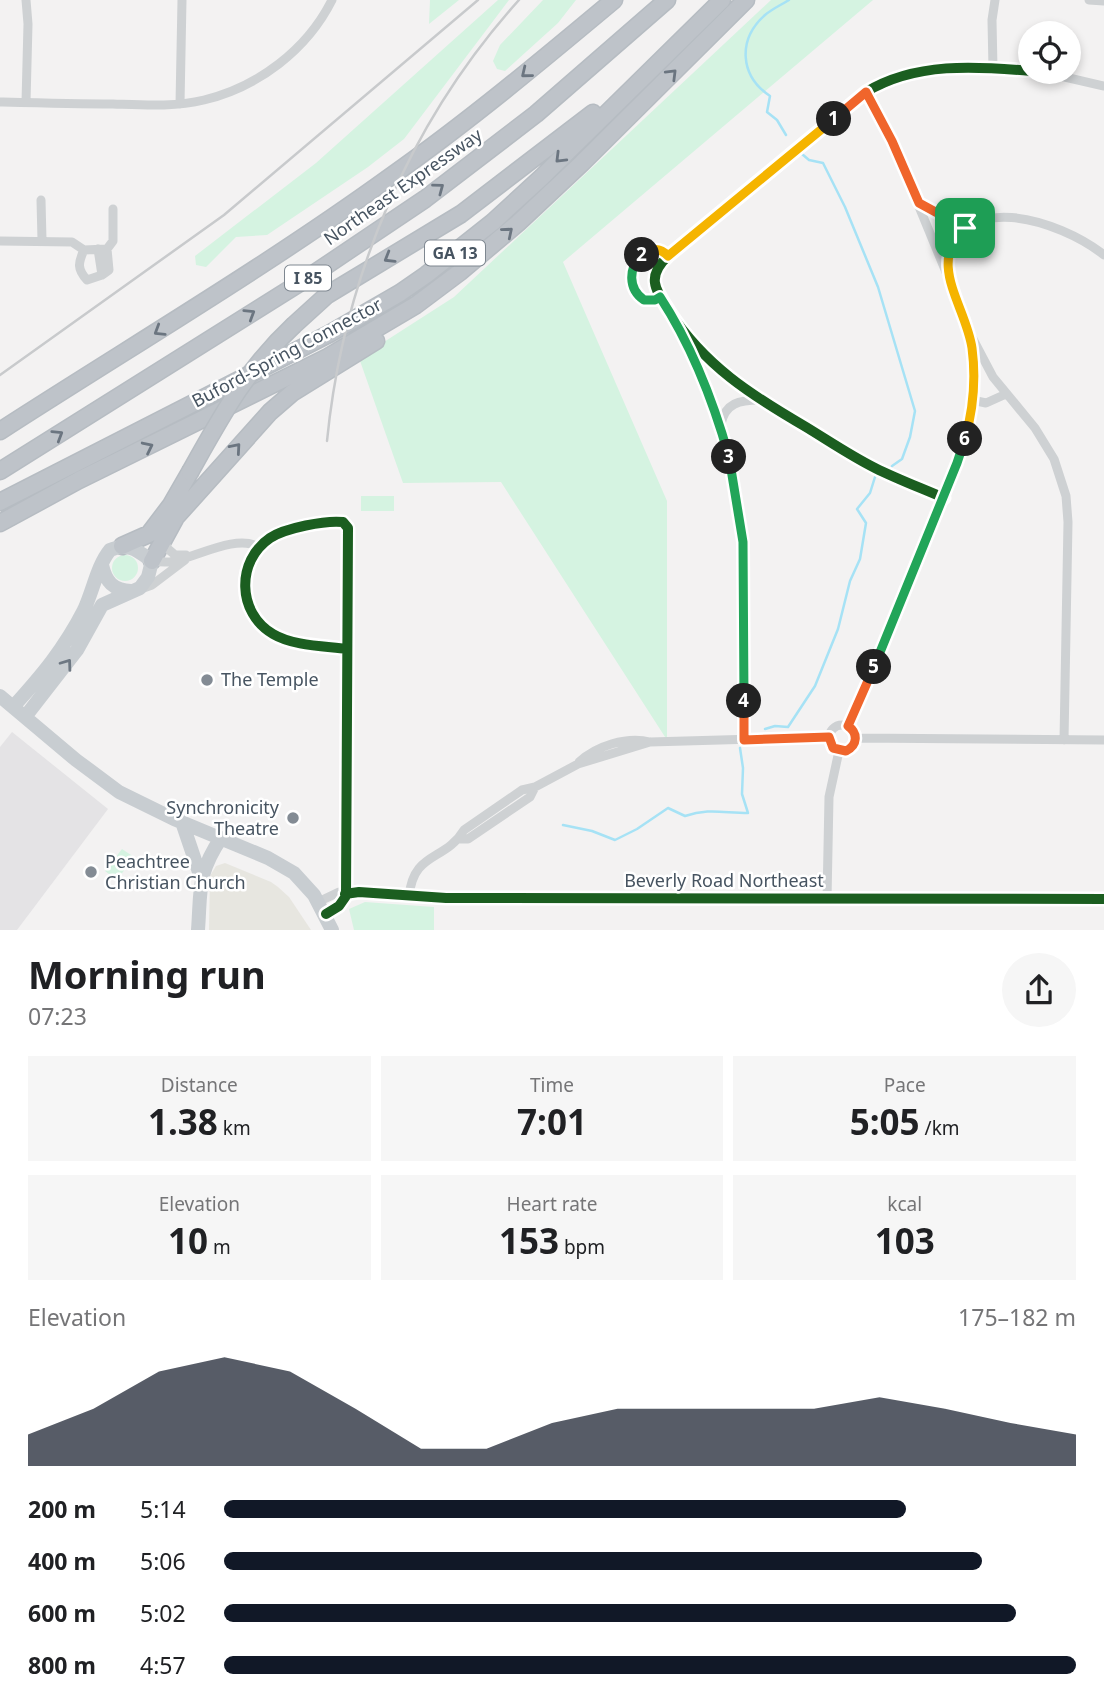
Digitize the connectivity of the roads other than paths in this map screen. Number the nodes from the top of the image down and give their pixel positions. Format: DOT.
graph roads {
  1 [pos="26,0"];
  2 [pos="182,0"];
  3 [pos="332,0"];
  4 [pos="598,0"];
  5 [pos="614,0"];
  6 [pos="667,0"];
  7 [pos="722,0"];
  8 [pos="746,0"];
  9 [pos="995,0"];
  10 [pos="1089,0"];
  11 [pos="1104,1"];
  12 [pos="578,30"];
  13 [pos="678,41"];
  14 [pos="993,69"];
  15 [pos="1018,70"];
  16 [pos="1081,81"];
  17 [pos="1104,86"];
  18 [pos="866,92"];
  19 [pos="0,102"];
  20 [pos="26,102"];
  21 [pos="180,104"];
  22 [pos="41,200"];
  23 [pos="919,203"];
  24 [pos="113,209"];
  25 [pos="980,220"];
  26 [pos="42,240"];
  27 [pos="0,241"];
  28 [pos="102,249"];
  29 [pos="84,250"];
  30 [pos="1104,255"];
  31 [pos="668,256"];
  32 [pos="946,272"];
  33 [pos="660,297"];
  34 [pos="416,305"];
  35 [pos="969,328"];
  36 [pos="682,331"];
  37 [pos="1006,394"];
  38 [pos="760,400"];
  39 [pos="972,400"];
  40 [pos="721,426"];
  41 [pos="1,430"];
  42 [pos="0,471"];
  43 [pos="943,498"];
  44 [pos="0,502"];
  45 [pos="0,523"];
  46 [pos="163,539"];
  47 [pos="122,546"];
  48 [pos="259,547"];
  49 [pos="195,554"];
  50 [pos="152,561"];
  51 [pos="102,565"];
  52 [pos="134,590"];
  53 [pos="347,649"];
  54 [pos="0,696"];
  55 [pos="13,707"];
  56 [pos="25,718"];
  57 [pos="848,726"];
  58 [pos="829,737"];
  59 [pos="856,738"];
  60 [pos="744,740"];
  61 [pos="1064,740"];
  62 [pos="1104,740"];
  63 [pos="839,751"];
  64 [pos="182,822"];
  65 [pos="221,838"];
  66 [pos="201,879"];
  67 [pos="345,894"];
  68 [pos="409,897"];
  69 [pos="827,898"];
  70 [pos="1104,899"];
  71 [pos="322,908"];
  72 [pos="198,930"];
  73 [pos="332,930"];
  1 -- 20 [label="street"];
  2 -- 21 [label="street"];
  3 -- 21 [label="street"];
  4 -- 12 [label="highway"];
  5 -- 12 [label="highway, Northeast Expressway / I 85"];
  42 -- 6 [label="highway, Northeast Expressway / I 85, one-way"];
  7 -- 13 [label="highway, Buford-Spring Connector / GA 13"];
  34 -- 8 [label="highway, Buford-Spring Connector / GA 13, one-way"];
  9 -- 14 [label="street"];
  10 -- 11 [label="street"];
  12 -- 41 [label="highway, Northeast Expressway / I 85, one-way"];
  13 -- 44 [label="highway, Buford-Spring Connector / GA 13, one-way"];
  13 -- 47 [label="highway, one-way, bridge"];
  14 -- 15 [label="street"];
  14 -- 18 [label="street"];
  16 -- 17 [label="street"];
  18 -- 23 [label="street"];
  18 -- 31 [label="street"];
  19 -- 20 [label="street"];
  20 -- 21 [label="street"];
  22 -- 26 [label="street"];
  23 -- 25 [label="street"];
  23 -- 32 [label="street"];
  24 -- 28 [label="street"];
  25 -- 30 [label="street"];
  25 -- 32 [label="street"];
  26 -- 27 [label="street"];
  26 -- 29 [label="street"];
  28 -- 29 [label="street"];
  28 -- 29 [label="street"];
  31 -- 33 [label="street"];
  31 -- 33 [label="street"];
  32 -- 35 [label="street"];
  33 -- 36 [label="street"];
  45 -- 34 [label="highway, Buford-Spring Connector / GA 13, one-way"];
  46 -- 34 [label="highway, one-way"];
  35 -- 37 [label="street"];
  35 -- 39 [label="street"];
  36 -- 38 [label="street"];
  36 -- 40 [label="street"];
  37 -- 39 [label="street"];
  37 -- 61 [label="street"];
  38 -- 40 [label="street"];
  38 -- 43 [label="street"];
  39 -- 43 [label="street"];
  40 -- 60 [label="street"];
  43 -- 57 [label="street"];
  46 -- 49 [label="street"];
  46 -- 50 [label="highway"];
  47 -- 50 [label="main road"];
  47 -- 51 [label="main road"];
  48 -- 49 [label="street"];
  48 -- 53 [label="street"];
  48 -- 53 [label="street"];
  49 -- 50 [label="street"];
  49 -- 52 [label="street"];
  50 -- 52 [label="main road"];
  51 -- 52 [label="main road"];
  51 -- 55 [label="main road"];
  56 -- 52 [label="main road, one-way"];
  53 -- 67 [label="street"];
  54 -- 55 [label="main road"];
  55 -- 56 [label="main road"];
  56 -- 64 [label="main road"];
  57 -- 58 [label="street"];
  57 -- 59 [label="street"];
  58 -- 60 [label="street"];
  58 -- 63 [label="street"];
  59 -- 61 [label="street"];
  59 -- 63 [label="street"];
  60 -- 68 [label="street"];
  61 -- 62 [label="street"];
  63 -- 69 [label="street"];
  64 -- 65 [label="main road"];
  64 -- 66 [label="main road"];
  65 -- 66 [label="main road"];
  65 -- 71 [label="main road"];
  66 -- 72 [label="main road"];
  67 -- 68 [label="street, Beverly Road Northeast"];
  67 -- 71 [label="street, Beverly Road Northeast"];
  67 -- 71 [label="street"];
  68 -- 69 [label="street, Beverly Road Northeast"];
  69 -- 70 [label="street, Beverly Road Northeast"];
  71 -- 73 [label="main road"];
}
